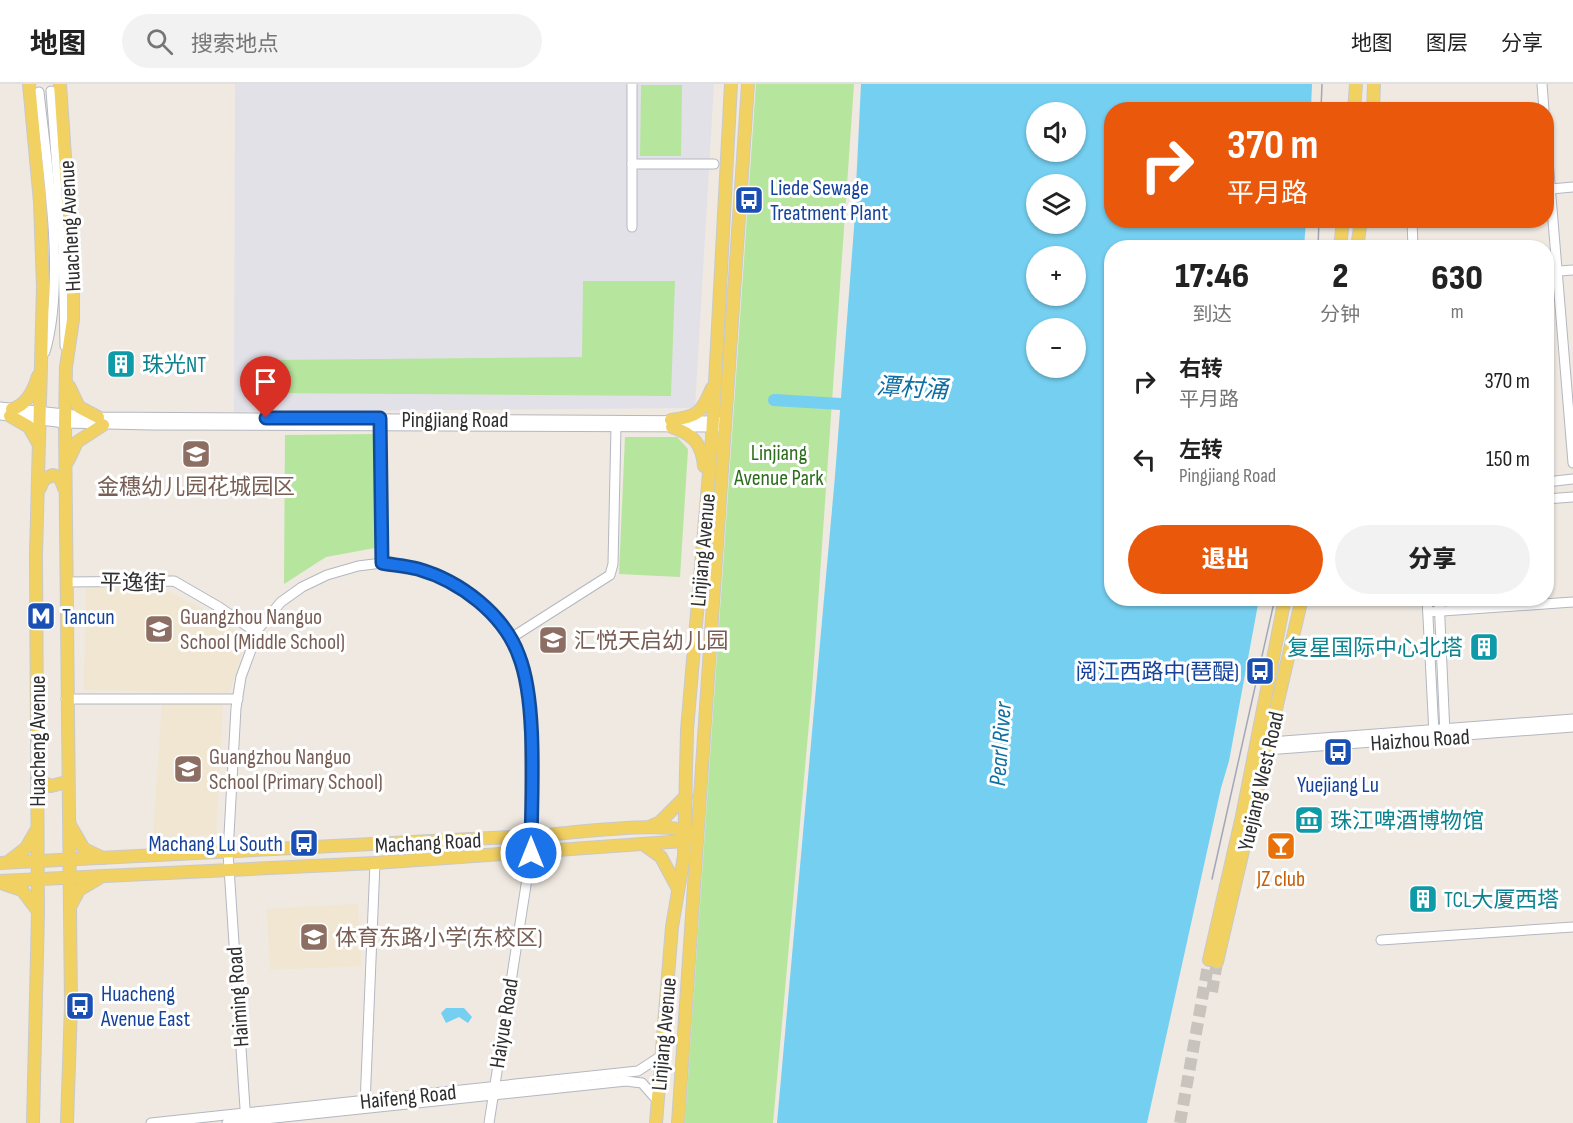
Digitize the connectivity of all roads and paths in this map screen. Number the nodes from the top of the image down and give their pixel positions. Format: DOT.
graph roads {
  1 [pos="632,84"];
  2 [pos="731,84"];
  3 [pos="748,84"];
  4 [pos="1356,84"];
  5 [pos="1374,84"];
  6 [pos="1542,84"];
  7 [pos="34,88"];
  8 [pos="56,88"];
  9 [pos="1355,102"];
  10 [pos="1373,102"];
  11 [pos="1543,102"];
  12 [pos="632,164"];
  13 [pos="714,164"];
  14 [pos="1573,187"];
  15 [pos="1554,189"];
  16 [pos="632,227"];
  17 [pos="1554,228"];
  18 [pos="1573,270"];
  19 [pos="1554,271"];
  20 [pos="1557,271"];
  21 [pos="42,360"];
  22 [pos="66,367"];
  23 [pos="714,382"];
  24 [pos="1570,393"];
  25 [pos="6,412"];
  26 [pos="41,417"];
  27 [pos="65,420"];
  28 [pos="100,421"];
  29 [pos="380,422"];
  30 [pos="671,424"];
  31 [pos="719,424"];
  32 [pos="616,428"];
  33 [pos="40,449"];
  34 [pos="1573,463"];
  35 [pos="1573,480"];
  36 [pos="1554,481"];
  37 [pos="39,490"];
  38 [pos="707,490"];
  39 [pos="65,492"];
  40 [pos="1573,497"];
  41 [pos="1554,498"];
  42 [pos="704,524"];
  43 [pos="719,526"];
  44 [pos="382,563"];
  45 [pos="66,582"];
  46 [pos="1573,602"];
  47 [pos="1554,603"];
  48 [pos="1283,606"];
  49 [pos="1300,606"];
  50 [pos="1428,606"];
  51 [pos="1440,606"];
  52 [pos="1520,606"];
  53 [pos="1428,612"];
  54 [pos="1440,612"];
  55 [pos="257,633"];
  56 [pos="511,638"];
  57 [pos="66,699"];
  58 [pos="238,699"];
  59 [pos="1573,719"];
  60 [pos="1573,727"];
  61 [pos="704,728"];
  62 [pos="1499,729"];
  63 [pos="687,730"];
  64 [pos="1440,734"];
  65 [pos="1269,746"];
  66 [pos="37,780"];
  67 [pos="67,782"];
  68 [pos="686,796"];
  69 [pos="68,817"];
  70 [pos="38,828"];
  71 [pos="645,829"];
  72 [pos="684,835"];
  73 [pos="696,835"];
  74 [pos="531,836"];
  75 [pos="643,844"];
  76 [pos="228,853"];
  77 [pos="531,853"];
  78 [pos="104,859"];
  79 [pos="68,860"];
  80 [pos="38,861"];
  81 [pos="4,863"];
  82 [pos="375,863"];
  83 [pos="228,870"];
  84 [pos="104,876"];
  85 [pos="68,878"];
  86 [pos="38,879"];
  87 [pos="0,882"];
  88 [pos="679,892"];
  89 [pos="38,912"];
  90 [pos="69,914"];
  91 [pos="672,927"];
  92 [pos="1573,927"];
  93 [pos="691,929"];
  94 [pos="1381,940"];
  95 [pos="661,1056"];
  96 [pos="493,1091"];
  97 [pos="657,1100"];
  98 [pos="365,1104"];
  99 [pos="67,1117"];
  100 [pos="246,1119"];
  101 [pos="33,1123"];
  102 [pos="76,1123"];
  103 [pos="151,1123"];
  104 [pos="227,1123"];
  105 [pos="489,1123"];
  106 [pos="656,1123"];
  107 [pos="678,1123"];
  1 -- 12 [label="street"];
  2 -- 23 [label="main road, Linjiang Avenue"];
  3 -- 31 [label="main road, Linjiang Avenue"];
  4 -- 9 [label="main road"];
  5 -- 10 [label="main road"];
  6 -- 11 [label="street"];
  7 -- 21 [label="main road, Huacheng Avenue"];
  8 -- 22 [label="main road, Huacheng Avenue"];
  12 -- 13 [label="street"];
  12 -- 16 [label="street"];
  14 -- 15 [label="street"];
  17 -- 20 [label="street"];
  18 -- 20 [label="street"];
  19 -- 20 [label="street"];
  20 -- 24 [label="street"];
  21 -- 25 [label="main road"];
  21 -- 26 [label="main road, Huacheng Avenue"];
  22 -- 27 [label="main road, Huacheng Avenue"];
  22 -- 28 [label="main road"];
  23 -- 30 [label="main road"];
  23 -- 31 [label="main road, Linjiang Avenue"];
  24 -- 34 [label="street"];
  25 -- 26 [label="street, Pingjiang Road"];
  25 -- 33 [label="main road"];
  26 -- 27 [label="street, Pingjiang Road"];
  26 -- 33 [label="main road, Huacheng Avenue"];
  27 -- 28 [label="street, Pingjiang Road"];
  27 -- 39 [label="main road, Huacheng Avenue"];
  28 -- 29 [label="street, Pingjiang Road"];
  28 -- 39 [label="main road"];
  29 -- 30 [label="street, Pingjiang Road"];
  29 -- 32 [label="street, Pingjiang Road"];
  29 -- 44 [label="street"];
  30 -- 31 [label="street, Pingjiang Road"];
  30 -- 32 [label="street, Pingjiang Road"];
  30 -- 38 [label="main road"];
  31 -- 38 [label="main road, Linjiang Avenue"];
  31 -- 43 [label="main road, Linjiang Avenue"];
  32 -- 56 [label="street"];
  33 -- 37 [label="main road, Huacheng Avenue"];
  35 -- 36 [label="street"];
  37 -- 39 [label="main road"];
  37 -- 66 [label="main road, Huacheng Avenue"];
  38 -- 42 [label="main road, Linjiang Avenue"];
  39 -- 45 [label="main road, Huacheng Avenue"];
  40 -- 41 [label="street"];
  42 -- 43 [label="main road"];
  42 -- 63 [label="main road, Linjiang Avenue"];
  43 -- 61 [label="main road, Linjiang Avenue"];
  44 -- 55 [label="street, Haiming Road"];
  44 -- 56 [label="street, Haiyue Road"];
  45 -- 55 [label="street, 平逸街"];
  45 -- 57 [label="main road, Huacheng Avenue"];
  46 -- 47 [label="street"];
  48 -- 65 [label="main road, Yuejiang West Road"];
  49 -- 65 [label="main road, Yuejiang West Road"];
  50 -- 53 [label="street"];
  51 -- 54 [label="street"];
  52 -- 54 [label="street"];
  53 -- 54 [label="street"];
  53 -- 64 [label="street"];
  54 -- 64 [label="street"];
  55 -- 58 [label="street, Haiming Road"];
  56 -- 74 [label="street, Haiyue Road"];
  57 -- 58 [label="street"];
  57 -- 67 [label="main road, Huacheng Avenue"];
  58 -- 76 [label="street, Haiming Road"];
  59 -- 62 [label="street, Haizhou Road"];
  60 -- 62 [label="street, Haizhou Road"];
  61 -- 63 [label="main road"];
  61 -- 73 [label="main road, Linjiang Avenue"];
  62 -- 64 [label="street, Haizhou Road"];
  63 -- 68 [label="main road, Linjiang Avenue"];
  64 -- 65 [label="street, Haizhou Road"];
  66 -- 67 [label="main road"];
  66 -- 70 [label="main road, Huacheng Avenue"];
  67 -- 69 [label="main road, Huacheng Avenue"];
  68 -- 71 [label="main road"];
  68 -- 72 [label="main road, Linjiang Avenue"];
  69 -- 78 [label="main road"];
  69 -- 79 [label="main road, Huacheng Avenue"];
  70 -- 80 [label="main road, Huacheng Avenue"];
  70 -- 81 [label="main road"];
  71 -- 72 [label="main road, Machang Road"];
  71 -- 74 [label="main road, Machang Road"];
  71 -- 75 [label="main road"];
  72 -- 73 [label="main road, Machang Road"];
  72 -- 75 [label="main road, Machang Road"];
  72 -- 88 [label="main road, Linjiang Avenue"];
  73 -- 93 [label="main road, Linjiang Avenue"];
  74 -- 76 [label="main road, Machang Road"];
  74 -- 77 [label="street, Haiyue Road"];
  75 -- 77 [label="main road, Machang Road"];
  75 -- 88 [label="main road"];
  76 -- 78 [label="main road, Machang Road"];
  76 -- 83 [label="street, Haiming Road"];
  77 -- 82 [label="main road, Machang Road"];
  77 -- 96 [label="street, Haiyue Road"];
  78 -- 79 [label="main road, Machang Road"];
  79 -- 80 [label="main road, Machang Road"];
  79 -- 85 [label="main road, Huacheng Avenue"];
  80 -- 81 [label="main road, Machang Road"];
  80 -- 86 [label="main road, Huacheng Avenue"];
  82 -- 83 [label="main road, Machang Road"];
  82 -- 98 [label="street"];
  83 -- 84 [label="main road, Machang Road"];
  83 -- 100 [label="street, Haiming Road"];
  84 -- 85 [label="main road, Machang Road"];
  84 -- 90 [label="main road"];
  85 -- 86 [label="main road, Machang Road"];
  85 -- 90 [label="main road, Huacheng Avenue"];
  86 -- 87 [label="main road, Machang Road"];
  86 -- 89 [label="main road, Huacheng Avenue"];
  87 -- 89 [label="main road"];
  88 -- 91 [label="main road, Linjiang Avenue"];
  89 -- 101 [label="main road, Huacheng Avenue"];
  90 -- 99 [label="main road, Huacheng Avenue"];
  91 -- 93 [label="main road"];
  91 -- 95 [label="main road, Linjiang Avenue"];
  92 -- 94 [label="street"];
  93 -- 107 [label="main road, Linjiang Avenue"];
  95 -- 96 [label="street, Haifeng Road"];
  95 -- 97 [label="main road, Linjiang Avenue"];
  96 -- 97 [label="street, Haifeng Road"];
  96 -- 98 [label="street, Haifeng Road"];
  96 -- 105 [label="street, Haiyue Road"];
  97 -- 106 [label="main road, Linjiang Avenue"];
  98 -- 100 [label="street, Haifeng Road"];
  99 -- 102 [label="street"];
  100 -- 103 [label="street, Haifeng Road"];
  100 -- 104 [label="street, Haifeng Road"];
}
